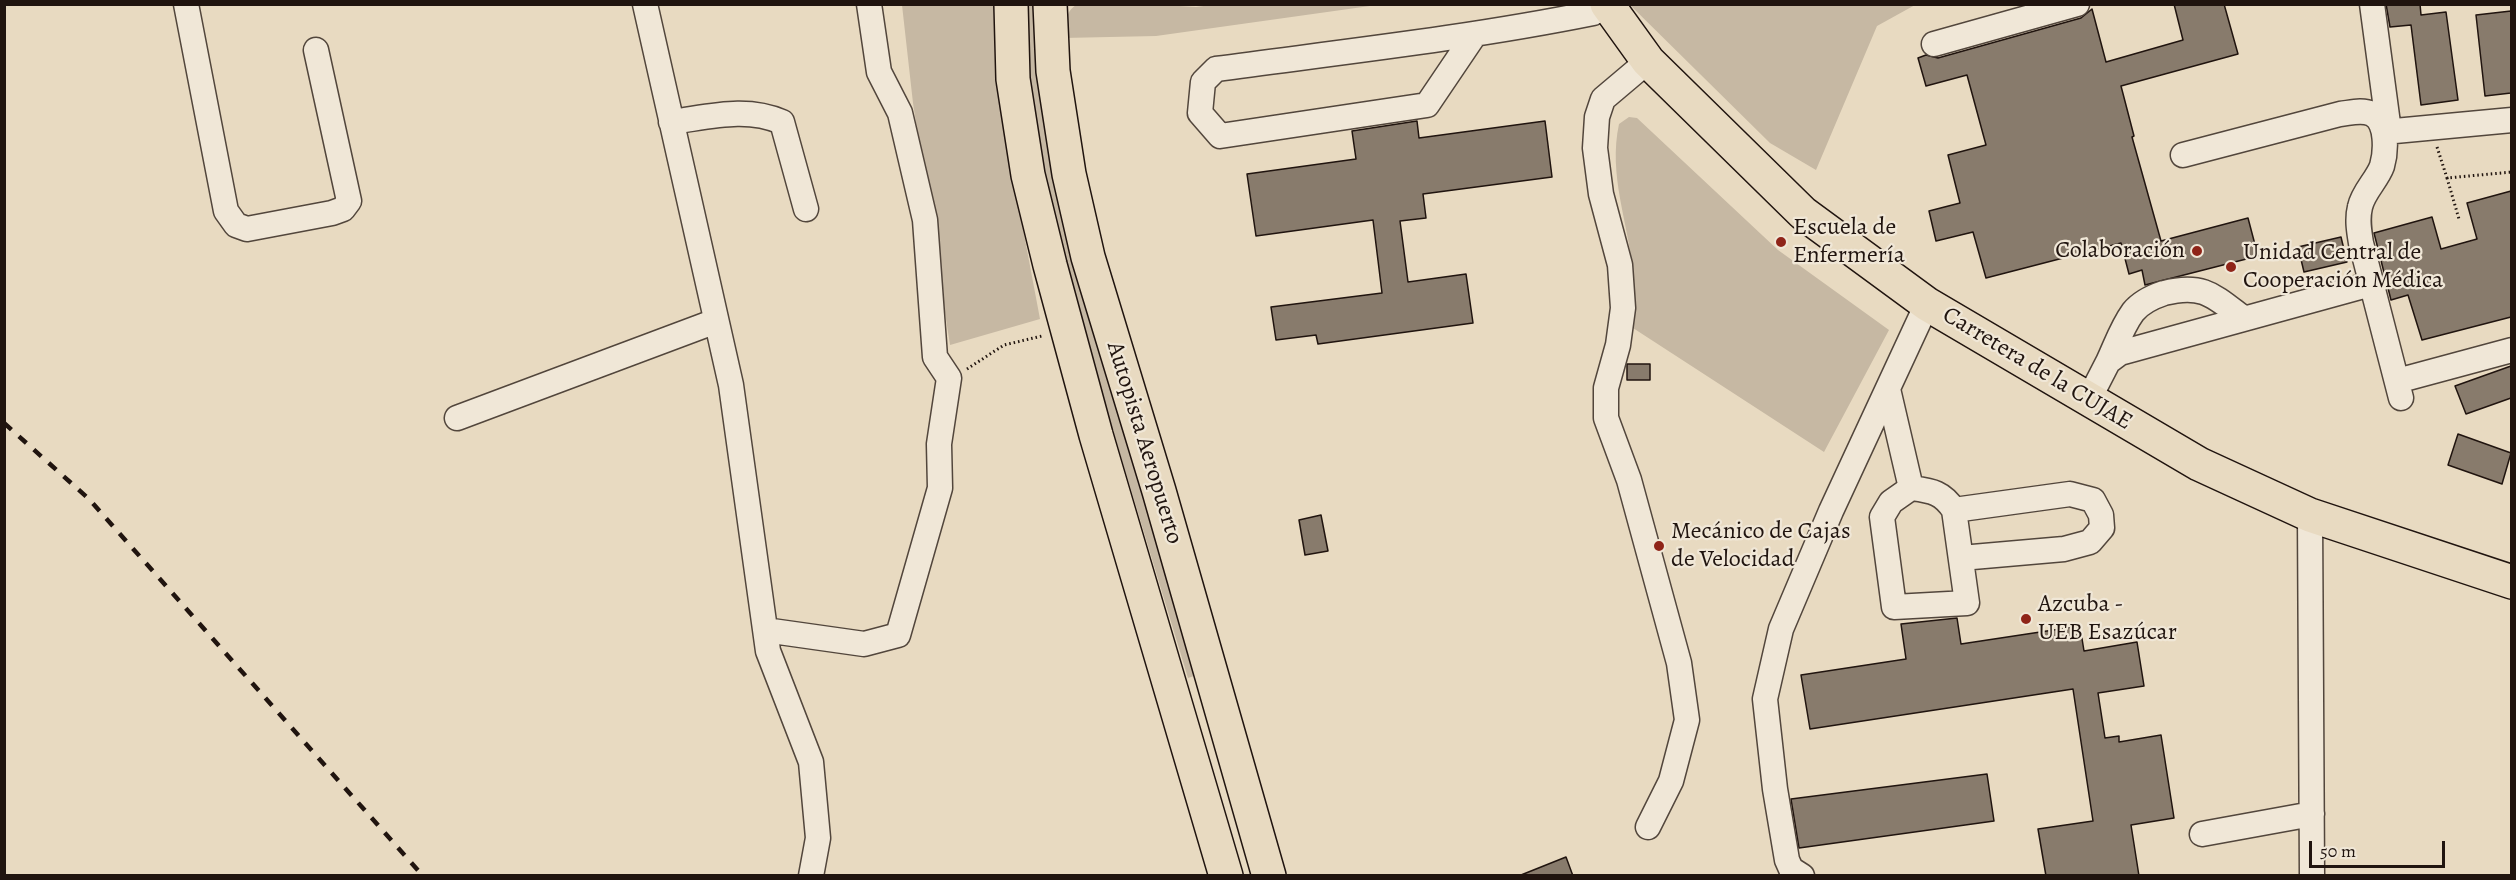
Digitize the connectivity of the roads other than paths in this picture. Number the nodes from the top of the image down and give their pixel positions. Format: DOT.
graph roads {
  1 [pos="186,4"];
  2 [pos="645,4"];
  3 [pos="869,4"];
  4 [pos="1011,4"];
  5 [pos="1050,4"];
  6 [pos="1067,4"];
  7 [pos="2077,4"];
  8 [pos="2372,4"];
  9 [pos="1594,7"];
  10 [pos="1538,15"];
  11 [pos="1475,34"];
  12 [pos="1934,44"];
  13 [pos="316,50"];
  14 [pos="1640,52"];
  15 [pos="2511,120"];
  16 [pos="671,122"];
  17 [pos="1062,127"];
  18 [pos="2386,132"];
  19 [pos="2183,156"];
  20 [pos="806,209"];
  21 [pos="2371,284"];
  22 [pos="1927,304"];
  23 [pos="2243,318"];
  24 [pos="716,321"];
  25 [pos="2511,350"];
  26 [pos="2108,362"];
  27 [pos="1888,389"];
  28 [pos="2089,399"];
  29 [pos="457,418"];
  30 [pos="1911,488"];
  31 [pos="1954,510"];
  32 [pos="2310,515"];
  33 [pos="1961,558"];
  34 [pos="2511,582"];
  35 [pos="765,630"];
  36 [pos="2312,814"];
  37 [pos="1648,827"];
  38 [pos="2202,834"];
  39 [pos="811,876"];
  40 [pos="1226,876"];
  41 [pos="1269,876"];
  42 [pos="1802,876"];
  43 [pos="2312,876"];
  1 -- 13 [label="street"];
  2 -- 16 [label="street"];
  3 -- 35 [label="street"];
  4 -- 40 [label="highway, Autopista Aeropuerto"];
  5 -- 17 [label="highway, Autopista Aeropuerto"];
  6 -- 17 [label="street"];
  7 -- 12 [label="street"];
  8 -- 18 [label="street"];
  9 -- 10 [label="street"];
  9 -- 14 [label="highway, Carretera de la CUJAE"];
  10 -- 11 [label="street"];
  11 -- 11 [label="street"];
  14 -- 22 [label="highway, Carretera de la CUJAE"];
  14 -- 37 [label="street"];
  15 -- 18 [label="street"];
  16 -- 20 [label="street"];
  16 -- 24 [label="street"];
  17 -- 41 [label="highway, Autopista Aeropuerto"];
  18 -- 19 [label="street"];
  18 -- 21 [label="street"];
  21 -- 23 [label="street"];
  21 -- 25 [label="street"];
  22 -- 27 [label="street"];
  22 -- 28 [label="highway, Carretera de la CUJAE"];
  23 -- 26 [label="street"];
  23 -- 26 [label="street"];
  24 -- 29 [label="street"];
  24 -- 35 [label="street"];
  26 -- 28 [label="street"];
  27 -- 30 [label="street"];
  27 -- 42 [label="street"];
  28 -- 32 [label="highway, Carretera de la CUJAE"];
  30 -- 31 [label="street"];
  30 -- 33 [label="street"];
  31 -- 33 [label="street"];
  31 -- 33 [label="street"];
  32 -- 34 [label="highway, Carretera de la CUJAE"];
  32 -- 36 [label="street"];
  35 -- 39 [label="street"];
  36 -- 38 [label="street"];
  36 -- 43 [label="street"];
}
